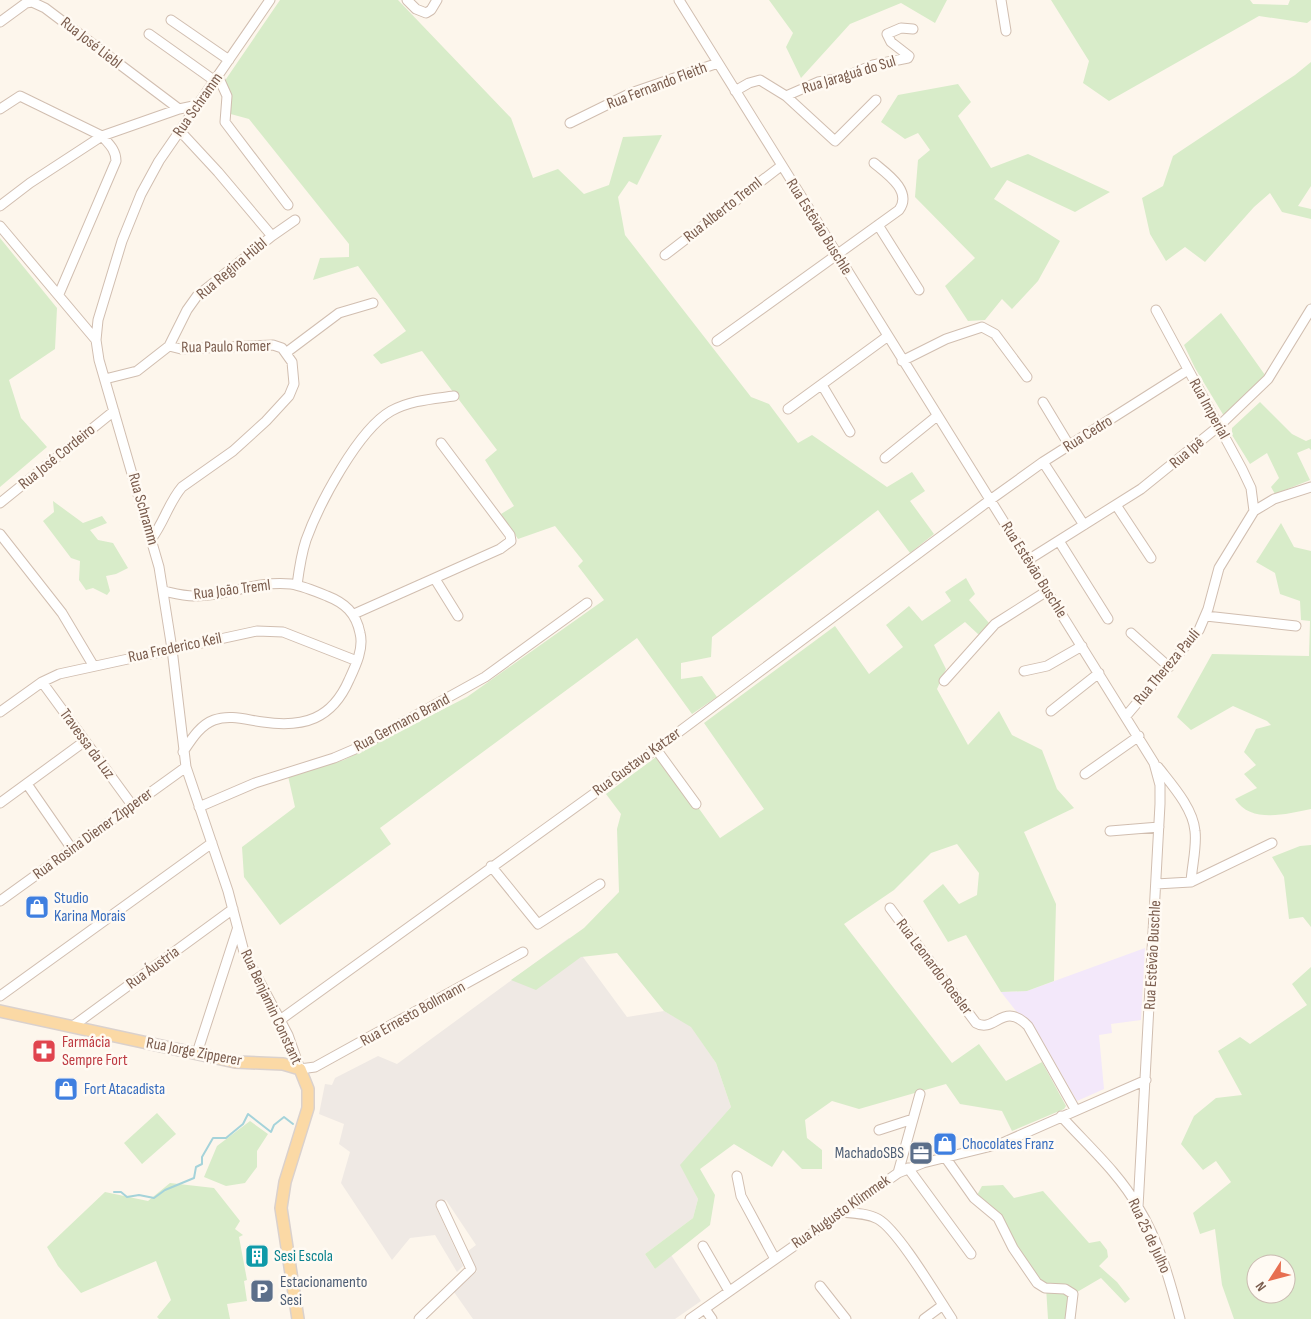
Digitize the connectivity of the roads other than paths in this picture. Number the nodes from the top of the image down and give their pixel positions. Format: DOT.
graph roads {
  1 [pos="270,0"];
  2 [pos="407,0"];
  3 [pos="437,0"];
  4 [pos="679,0"];
  5 [pos="1001,0"];
  6 [pos="171,20"];
  7 [pos="0,22"];
  8 [pos="913,29"];
  9 [pos="1006,31"];
  10 [pos="149,34"];
  11 [pos="229,60"];
  12 [pos="718,63"];
  13 [pos="216,78"];
  14 [pos="735,90"];
  15 [pos="786,96"];
  16 [pos="876,100"];
  17 [pos="198,105"];
  18 [pos="179,109"];
  19 [pos="0,110"];
  20 [pos="570,123"];
  21 [pos="180,130"];
  22 [pos="102,136"];
  23 [pos="874,163"];
  24 [pos="781,166"];
  25 [pos="288,205"];
  26 [pos="0,206"];
  27 [pos="295,220"];
  28 [pos="878,225"];
  29 [pos="0,226"];
  30 [pos="272,236"];
  31 [pos="836,254"];
  32 [pos="665,255"];
  33 [pos="919,290"];
  34 [pos="58,294"];
  35 [pos="373,303"];
  36 [pos="1311,309"];
  37 [pos="1156,310"];
  38 [pos="888,336"];
  39 [pos="96,340"];
  40 [pos="717,341"];
  41 [pos="169,346"];
  42 [pos="287,352"];
  43 [pos="902,361"];
  44 [pos="1188,370"];
  45 [pos="1028,377"];
  46 [pos="105,379"];
  47 [pos="822,385"];
  48 [pos="454,396"];
  49 [pos="1043,402"];
  50 [pos="788,409"];
  51 [pos="114,411"];
  52 [pos="937,416"];
  53 [pos="1219,426"];
  54 [pos="850,432"];
  55 [pos="441,443"];
  56 [pos="1069,446"];
  57 [pos="885,458"];
  58 [pos="1043,462"];
  59 [pos="1311,487"];
  60 [pos="990,500"];
  61 [pos="0,503"];
  62 [pos="1116,505"];
  63 [pos="1254,511"];
  64 [pos="1084,525"];
  65 [pos="0,534"];
  66 [pos="152,538"];
  67 [pos="1059,541"];
  68 [pos="1151,558"];
  69 [pos="1028,560"];
  70 [pos="435,579"];
  71 [pos="297,585"];
  72 [pos="164,591"];
  73 [pos="1047,591"];
  74 [pos="587,604"];
  75 [pos="354,614"];
  76 [pos="458,616"];
  77 [pos="1206,616"];
  78 [pos="1108,619"];
  79 [pos="1296,626"];
  80 [pos="1131,633"];
  81 [pos="1082,646"];
  82 [pos="172,649"];
  83 [pos="357,661"];
  84 [pos="93,665"];
  85 [pos="1169,667"];
  86 [pos="1024,671"];
  87 [pos="1099,673"];
  88 [pos="944,681"];
  89 [pos="42,682"];
  90 [pos="1050,711"];
  91 [pos="0,712"];
  92 [pos="1126,716"];
  93 [pos="1139,736"];
  94 [pos="85,741"];
  95 [pos="656,749"];
  96 [pos="183,752"];
  97 [pos="1154,763"];
  98 [pos="186,767"];
  99 [pos="1084,774"];
  100 [pos="27,784"];
  101 [pos="0,803"];
  102 [pos="696,804"];
  103 [pos="132,805"];
  104 [pos="199,807"];
  105 [pos="1159,827"];
  106 [pos="1110,830"];
  107 [pos="1272,842"];
  108 [pos="212,843"];
  109 [pos="72,849"];
  110 [pos="492,866"];
  111 [pos="1190,882"];
  112 [pos="600,884"];
  113 [pos="1156,884"];
  114 [pos="0,902"];
  115 [pos="890,908"];
  116 [pos="233,909"];
  117 [pos="237,929"];
  118 [pos="523,952"];
  119 [pos="0,996"];
  120 [pos="0,1011"];
  121 [pos="280,1020"];
  122 [pos="73,1026"];
  123 [pos="197,1053"];
  124 [pos="300,1069"];
  125 [pos="1146,1080"];
  126 [pos="920,1094"];
  127 [pos="1075,1110"];
  128 [pos="1061,1116"];
  129 [pos="913,1119"];
  130 [pos="879,1130"];
  131 [pos="945,1157"];
  132 [pos="908,1168"];
  133 [pos="898,1173"];
  134 [pos="737,1176"];
  135 [pos="1140,1179"];
  136 [pos="1124,1186"];
  137 [pos="441,1205"];
  138 [pos="1138,1207"];
  139 [pos="840,1212"];
  140 [pos="703,1246"];
  141 [pos="970,1254"];
  142 [pos="775,1259"];
  143 [pos="820,1286"];
  144 [pos="730,1291"];
  145 [pos="943,1305"];
  146 [pos="705,1309"];
  147 [pos="298,1319"];
  148 [pos="419,1319"];
  149 [pos="690,1319"];
  150 [pos="712,1319"];
  151 [pos="846,1319"];
  152 [pos="924,1319"];
  153 [pos="952,1319"];
  154 [pos="1070,1319"];
  155 [pos="1180,1319"];
  1 -- 11 [label="street, Rua Schramm"];
  2 -- 3 [label="street"];
  4 -- 12 [label="street, Rua Estêvão Buschle"];
  5 -- 9 [label="street"];
  6 -- 11 [label="street"];
  7 -- 18 [label="street, Rua José Liebl"];
  8 -- 15 [label="street, Rua Jaraguá do Sul"];
  10 -- 13 [label="street"];
  11 -- 13 [label="street, Rua Schramm"];
  12 -- 14 [label="street, Rua Estêvão Buschle"];
  12 -- 20 [label="street, Rua Fernando Fleith"];
  13 -- 17 [label="street, Rua Schramm"];
  13 -- 25 [label="street"];
  14 -- 15 [label="street, Rua Jaraguá do Sul"];
  14 -- 24 [label="street, Rua Estêvão Buschle"];
  15 -- 16 [label="street"];
  17 -- 18 [label="street"];
  17 -- 21 [label="street, Rua Schramm"];
  18 -- 22 [label="street"];
  19 -- 22 [label="street"];
  21 -- 30 [label="street, Rua Regina Hübl"];
  21 -- 39 [label="street, Rua Schramm"];
  22 -- 26 [label="street"];
  22 -- 34 [label="street"];
  23 -- 28 [label="street"];
  24 -- 31 [label="street, Rua Estêvão Buschle"];
  24 -- 32 [label="street, Rua Alberto Treml"];
  27 -- 30 [label="street"];
  28 -- 31 [label="street"];
  28 -- 33 [label="street"];
  29 -- 34 [label="street"];
  30 -- 41 [label="street, Rua Regina Hübl"];
  31 -- 38 [label="street, Rua Estêvão Buschle"];
  31 -- 40 [label="street"];
  34 -- 39 [label="street"];
  35 -- 42 [label="street"];
  36 -- 53 [label="street, Rua Ipê"];
  37 -- 44 [label="street, Rua Imperial"];
  38 -- 43 [label="street, Rua Estêvão Buschle"];
  38 -- 47 [label="street"];
  39 -- 46 [label="street, Rua Schramm"];
  41 -- 42 [label="street, Rua Paulo Romer"];
  41 -- 46 [label="street, Rua Paulo Romer"];
  42 -- 66 [label="street, Rua Paulo Romer"];
  43 -- 45 [label="street"];
  43 -- 52 [label="street, Rua Estêvão Buschle"];
  44 -- 53 [label="street, Rua Imperial"];
  44 -- 56 [label="street, Rua Cedro"];
  46 -- 51 [label="street, Rua Schramm"];
  47 -- 50 [label="street"];
  47 -- 54 [label="street"];
  48 -- 71 [label="street"];
  49 -- 56 [label="street"];
  51 -- 61 [label="street, Rua José Cordeiro"];
  51 -- 66 [label="street, Rua Schramm"];
  52 -- 57 [label="street"];
  52 -- 60 [label="street, Rua Estêvão Buschle"];
  53 -- 62 [label="street, Rua Ipê"];
  53 -- 63 [label="street, Rua Imperial"];
  55 -- 70 [label="street"];
  56 -- 58 [label="street, Rua Cedro"];
  58 -- 60 [label="street, Rua Cedro"];
  58 -- 64 [label="street"];
  59 -- 63 [label="street, Rua Thereza Pauli"];
  60 -- 69 [label="street, Rua Estêvão Buschle"];
  60 -- 95 [label="street, Rua Gustavo Katzer"];
  62 -- 64 [label="street, Rua Ipê"];
  62 -- 68 [label="street"];
  63 -- 77 [label="street, Rua Thereza Pauli"];
  64 -- 67 [label="street, Rua Ipê"];
  65 -- 84 [label="street"];
  66 -- 72 [label="street, Rua Schramm"];
  67 -- 69 [label="street, Rua Ipê"];
  67 -- 78 [label="street"];
  69 -- 73 [label="street, Rua Estêvão Buschle"];
  70 -- 75 [label="street"];
  70 -- 76 [label="street"];
  71 -- 72 [label="street, Rua João Treml"];
  71 -- 75 [label="street, Rua João Treml"];
  72 -- 82 [label="street, Rua Schramm"];
  73 -- 81 [label="street, Rua Estêvão Buschle"];
  73 -- 88 [label="street"];
  74 -- 104 [label="street, Rua Germano Brand"];
  75 -- 83 [label="street"];
  77 -- 79 [label="street"];
  77 -- 85 [label="street, Rua Thereza Pauli"];
  80 -- 85 [label="street"];
  81 -- 86 [label="street"];
  81 -- 87 [label="street, Rua Estêvão Buschle"];
  82 -- 83 [label="street, Rua Frederico Keil"];
  82 -- 84 [label="street, Rua Frederico Keil"];
  82 -- 96 [label="street, Rua Schramm"];
  83 -- 96 [label="street"];
  84 -- 89 [label="street, Rua Frederico Keil"];
  85 -- 92 [label="street, Rua Thereza Pauli"];
  87 -- 90 [label="street"];
  87 -- 92 [label="street, Rua Estêvão Buschle"];
  89 -- 91 [label="street, Rua Frederico Keil"];
  89 -- 94 [label="street, Travessa da Luz"];
  92 -- 93 [label="street, Rua Estêvão Buschle"];
  93 -- 97 [label="street, Rua Estêvão Buschle"];
  93 -- 99 [label="street"];
  94 -- 100 [label="street"];
  94 -- 103 [label="street, Travessa da Luz"];
  95 -- 102 [label="street"];
  95 -- 110 [label="street, Rua Gustavo Katzer"];
  96 -- 98 [label="street, Rua Schramm"];
  97 -- 105 [label="street, Rua Estêvão Buschle"];
  97 -- 111 [label="street"];
  98 -- 103 [label="street, Rua Rosina Diener Zipperer"];
  98 -- 104 [label="street, Rua Schramm"];
  100 -- 101 [label="street"];
  100 -- 109 [label="street"];
  103 -- 109 [label="street, Rua Rosina Diener Zipperer"];
  104 -- 108 [label="street, Rua Schramm"];
  105 -- 106 [label="street"];
  105 -- 113 [label="street, Rua Estêvão Buschle"];
  107 -- 111 [label="street"];
  108 -- 116 [label="street, Rua Schramm"];
  108 -- 119 [label="street"];
  109 -- 114 [label="street, Rua Rosina Diener Zipperer"];
  110 -- 112 [label="street"];
  110 -- 121 [label="street, Rua Gustavo Katzer"];
  111 -- 113 [label="street"];
  113 -- 125 [label="street, Rua Estêvão Buschle"];
  115 -- 127 [label="street, Rua Leonardo Roesler"];
  116 -- 117 [label="street, Rua Schramm"];
  116 -- 122 [label="street, Rua Áustria"];
  117 -- 121 [label="street, Rua Benjamin Constant"];
  117 -- 123 [label="street, Rua Schramm"];
  118 -- 124 [label="street, Rua Ernesto Bollmann"];
  120 -- 122 [label="main road, Rua Jorge Zipperer"];
  121 -- 124 [label="street, Rua Benjamin Constant"];
  122 -- 123 [label="main road, Rua Jorge Zipperer"];
  123 -- 124 [label="main road, Rua Jorge Zipperer"];
  124 -- 147 [label="main road, Rua Benjamin Constant"];
  125 -- 127 [label="street, Rua Augusto Klimmek"];
  125 -- 135 [label="street, Rua Estêvão Buschle"];
  126 -- 129 [label="street"];
  127 -- 128 [label="street, Rua Augusto Klimmek"];
  128 -- 131 [label="street, Rua Augusto Klimmek"];
  128 -- 136 [label="street, Rua 25 de Julho"];
  129 -- 130 [label="street"];
  129 -- 133 [label="street"];
  131 -- 132 [label="street, Rua Augusto Klimmek"];
  131 -- 154 [label="street"];
  132 -- 133 [label="street, Rua Augusto Klimmek"];
  132 -- 141 [label="street"];
  133 -- 139 [label="street, Rua Augusto Klimmek"];
  134 -- 142 [label="street"];
  135 -- 136 [label="street"];
  135 -- 138 [label="street, Rua Estêvão Buschle"];
  136 -- 138 [label="street, Rua 25 de Julho"];
  137 -- 148 [label="street"];
  138 -- 155 [label="street, Rua 25 de Julho"];
  139 -- 142 [label="street, Rua Augusto Klimmek"];
  139 -- 145 [label="street"];
  140 -- 144 [label="street"];
  142 -- 144 [label="street, Rua Augusto Klimmek"];
  143 -- 151 [label="street"];
  144 -- 146 [label="street, Rua Augusto Klimmek"];
  145 -- 152 [label="street"];
  145 -- 153 [label="street"];
  146 -- 149 [label="street, Rua Augusto Klimmek"];
  146 -- 150 [label="street"];
}
